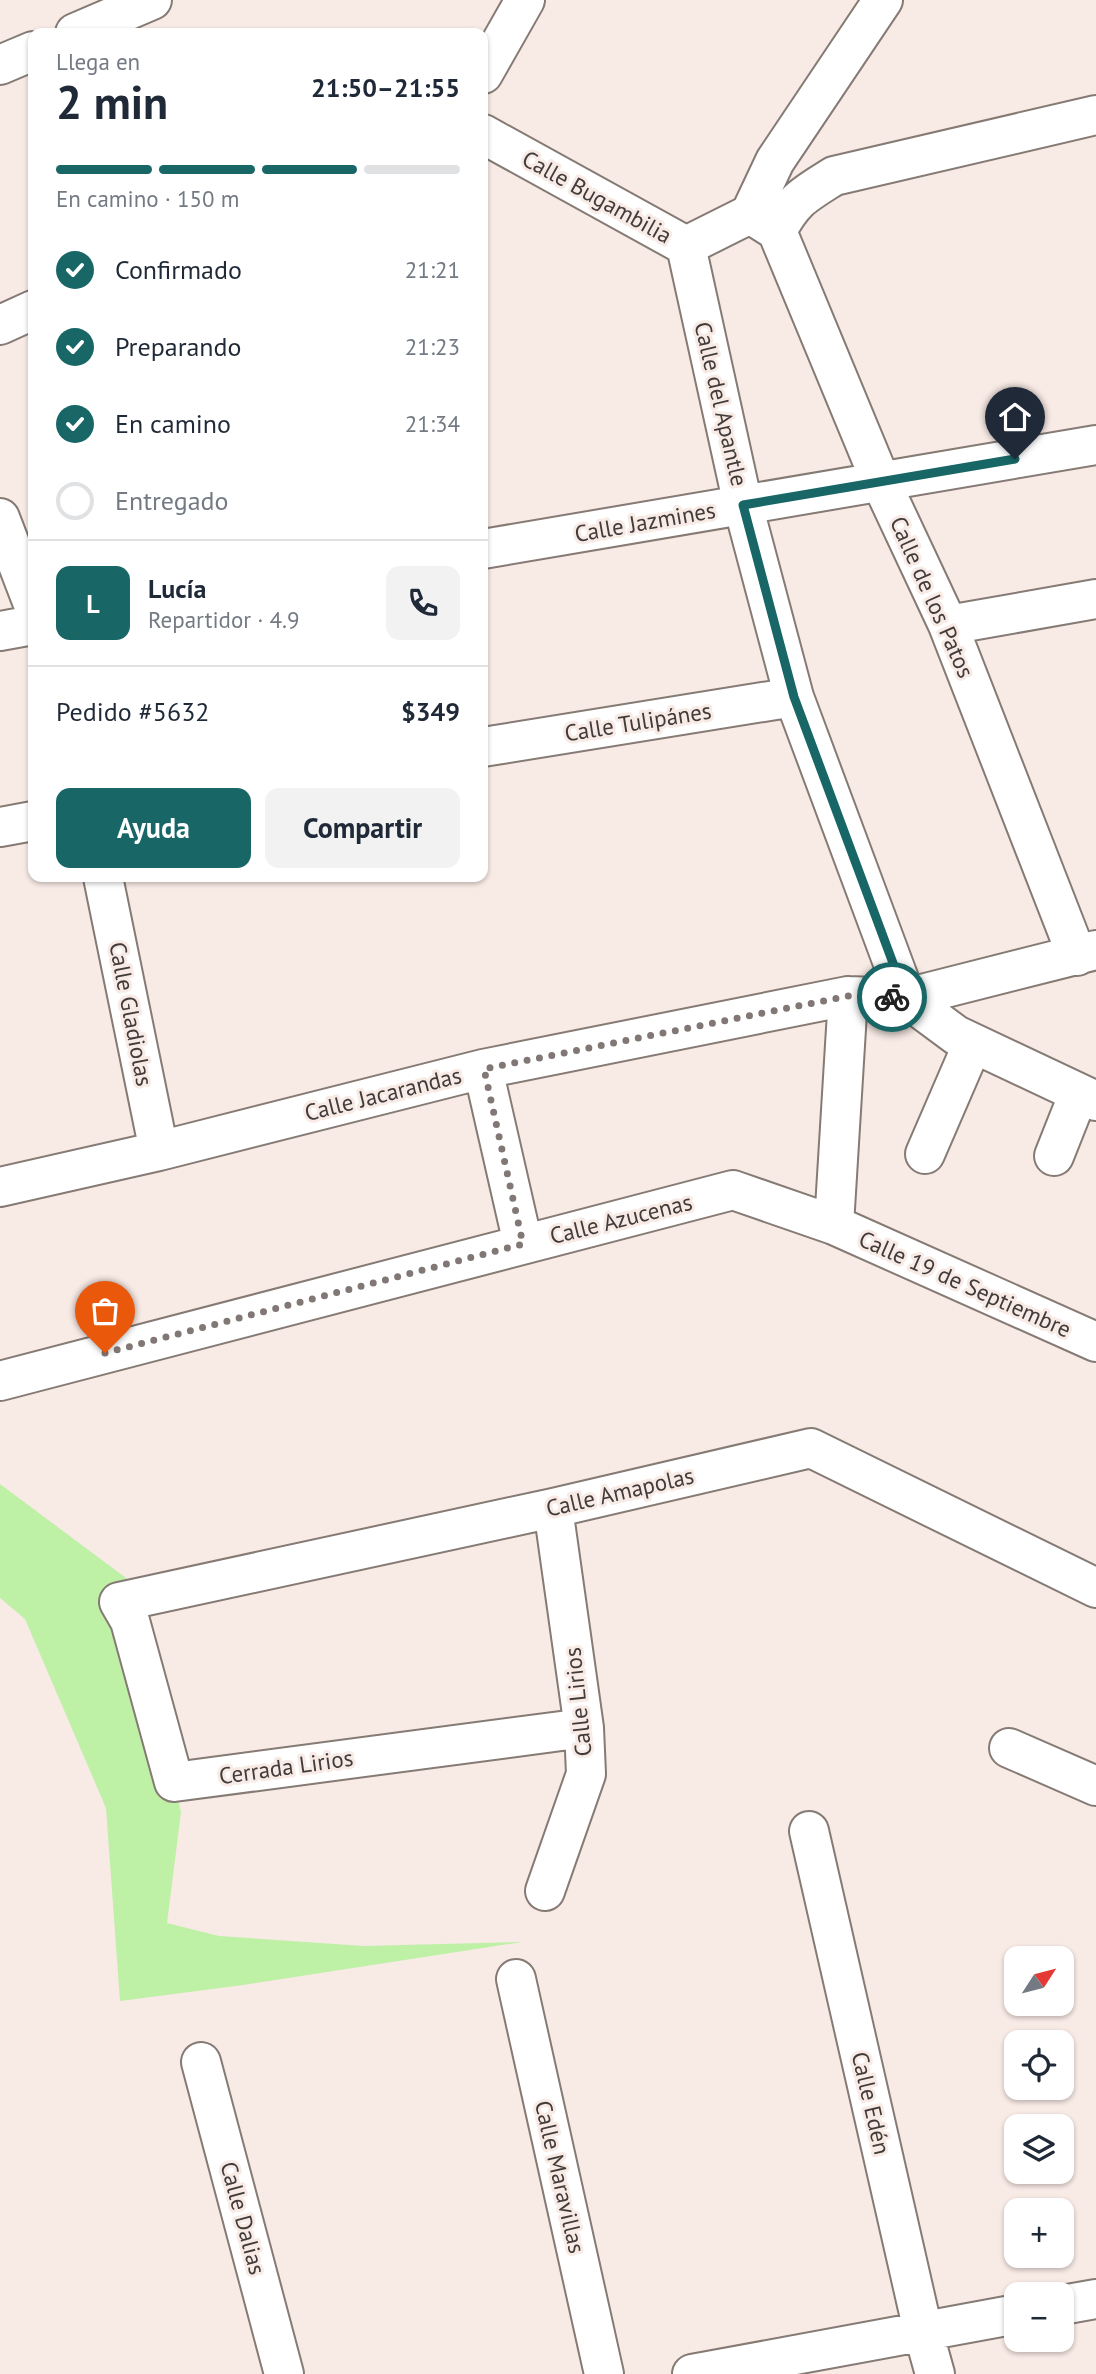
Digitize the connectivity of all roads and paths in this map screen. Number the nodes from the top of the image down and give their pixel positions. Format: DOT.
graph roads {
  1 [pos="152,0"];
  2 [pos="526,0"];
  3 [pos="883,0"];
  4 [pos="87,28"];
  5 [pos="28,53"];
  6 [pos="0,65"];
  7 [pos="488,65"];
  8 [pos="1096,115"];
  9 [pos="488,137"];
  10 [pos="775,161"];
  11 [pos="834,176"];
  12 [pos="763,223"];
  13 [pos="686,246"];
  14 [pos="28,312"];
  15 [pos="0,325"];
  16 [pos="1096,445"];
  17 [pos="881,482"];
  18 [pos="743,505"];
  19 [pos="0,518"];
  20 [pos="488,548"];
  21 [pos="28,591"];
  22 [pos="1096,599"];
  23 [pos="948,625"];
  24 [pos="28,626"];
  25 [pos="0,631"];
  26 [pos="794,697"];
  27 [pos="488,746"];
  28 [pos="28,822"];
  29 [pos="0,827"];
  30 [pos="104,882"];
  31 [pos="1086,953"];
  32 [pos="848,996"];
  33 [pos="906,998"];
  34 [pos="973,1043"];
  35 [pos="484,1069"];
  36 [pos="1088,1097"];
  37 [pos="159,1150"];
  38 [pos="925,1154"];
  39 [pos="1054,1156"];
  40 [pos="0,1187"];
  41 [pos="834,1225"];
  42 [pos="523,1244"];
  43 [pos="1096,1342"];
  44 [pos="0,1381"];
  45 [pos="553,1508"];
  46 [pos="1096,1588"];
  47 [pos="119,1602"];
  48 [pos="584,1728"];
  49 [pos="1009,1748"];
  50 [pos="1096,1786"];
  51 [pos="809,1831"];
  52 [pos="545,1891"];
  53 [pos="516,1979"];
  54 [pos="201,2062"];
  55 [pos="1096,2299"];
  56 [pos="1074,2303"];
  57 [pos="1004,2316"];
  58 [pos="923,2331"];
  59 [pos="284,2374"];
  60 [pos="604,2374"];
  61 [pos="692,2374"];
  62 [pos="935,2374"];
  1 -- 4 [label="street"];
  2 -- 7 [label="street"];
  3 -- 10 [label="street"];
  5 -- 6 [label="street"];
  8 -- 11 [label="street"];
  9 -- 13 [label="street, Calle Bugambilia"];
  10 -- 11 [label="street"];
  10 -- 12 [label="street"];
  11 -- 12 [label="street"];
  12 -- 13 [label="street, Calle Bugambilia"];
  12 -- 17 [label="street, Calle de los Patos"];
  13 -- 18 [label="street, Calle del Apantle"];
  14 -- 15 [label="street"];
  16 -- 17 [label="street, Calle Jazmines"];
  17 -- 18 [label="street, Calle Jazmines"];
  17 -- 23 [label="street, Calle de los Patos"];
  18 -- 20 [label="street, Calle Jazmines"];
  18 -- 26 [label="street, Calle del Apantle"];
  19 -- 21 [label="street"];
  22 -- 23 [label="street"];
  23 -- 31 [label="street, Calle de los Patos"];
  24 -- 25 [label="street"];
  26 -- 27 [label="street, Calle Tulipánes"];
  26 -- 33 [label="street, Calle del Apantle"];
  28 -- 29 [label="street"];
  30 -- 37 [label="street, Calle Gladiolas"];
  31 -- 33 [label="street, Calle Jacarandas"];
  32 -- 33 [label="street, Calle Jacarandas"];
  32 -- 35 [label="street, Calle Jacarandas"];
  32 -- 41 [label="street"];
  33 -- 34 [label="street"];
  34 -- 36 [label="street"];
  34 -- 38 [label="street"];
  35 -- 37 [label="street, Calle Jacarandas"];
  35 -- 42 [label="street"];
  36 -- 39 [label="street"];
  37 -- 40 [label="street, Calle Jacarandas"];
  41 -- 42 [label="street, Calle Azucenas"];
  41 -- 43 [label="street, Calle 19 de Septiembre"];
  42 -- 44 [label="street, Calle Azucenas"];
  45 -- 46 [label="street, Calle Amapolas"];
  45 -- 47 [label="street, Calle Amapolas"];
  45 -- 48 [label="street, Calle Lirios"];
  47 -- 48 [label="street, Cerrada Lirios"];
  48 -- 52 [label="street, Calle Lirios"];
  49 -- 50 [label="street"];
  51 -- 58 [label="street, Calle Edén"];
  53 -- 60 [label="street, Calle Maravillas"];
  54 -- 59 [label="street, Calle Dalias"];
  55 -- 56 [label="street"];
  57 -- 58 [label="street"];
  58 -- 61 [label="street"];
  58 -- 62 [label="street, Calle Edén"];
}
